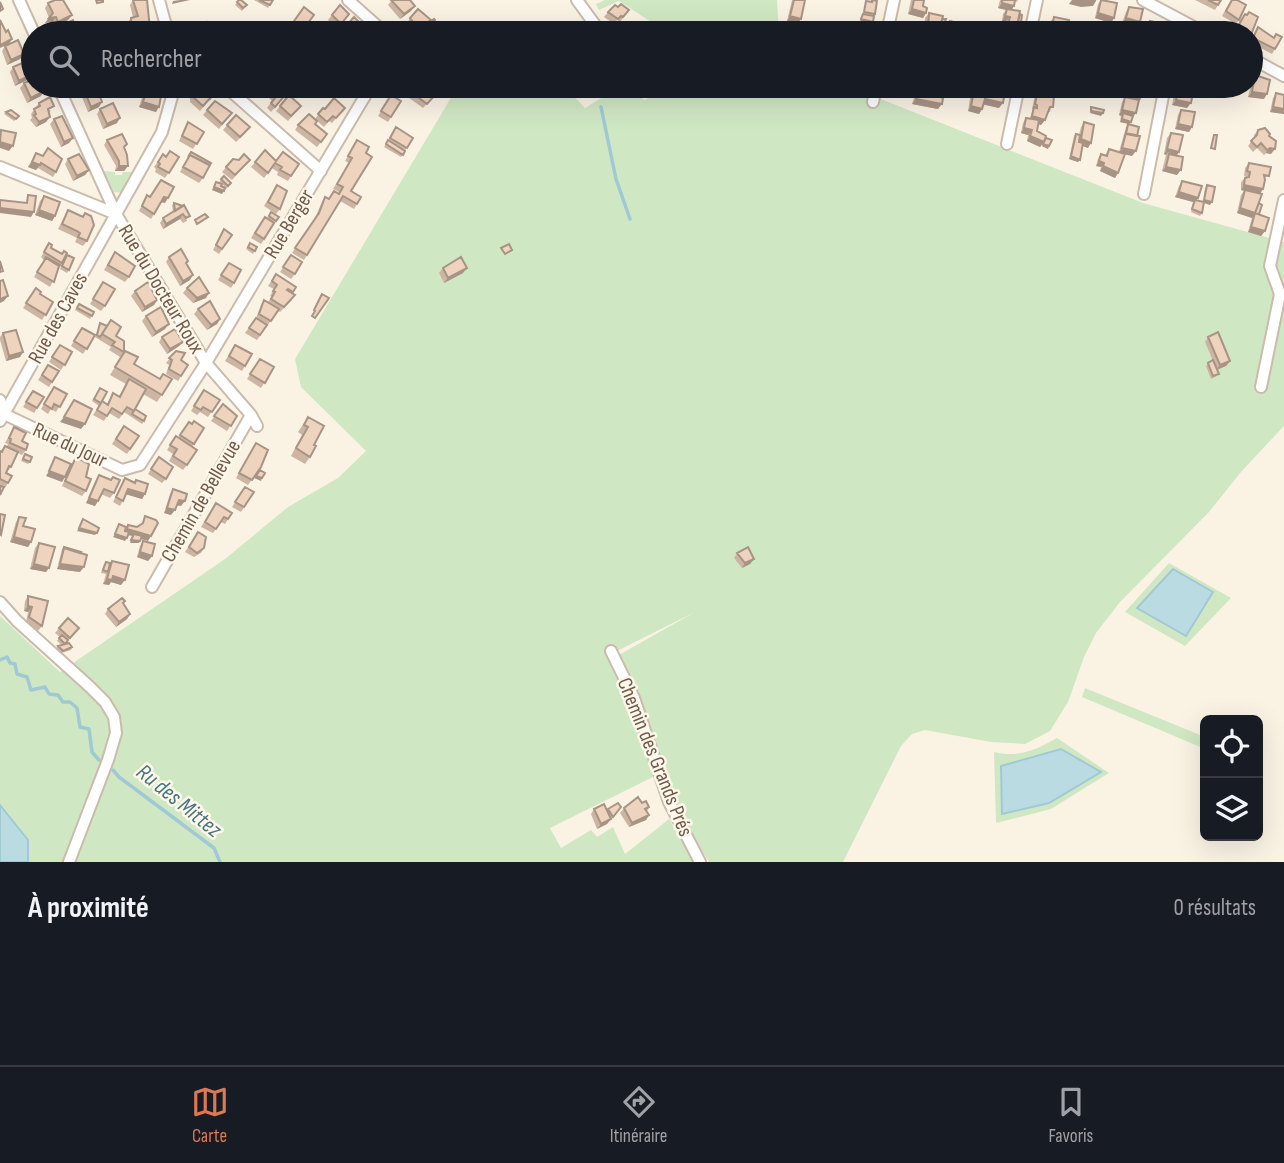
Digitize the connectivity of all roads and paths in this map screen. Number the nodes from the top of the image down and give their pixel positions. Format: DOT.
graph roads {
  1 [pos="19,0"];
  2 [pos="159,0"];
  3 [pos="348,0"];
  4 [pos="577,0"];
  5 [pos="894,0"];
  6 [pos="1037,0"];
  7 [pos="1143,0"];
  8 [pos="1178,19"];
  9 [pos="29,21"];
  10 [pos="165,21"];
  11 [pos="371,21"];
  12 [pos="592,21"];
  13 [pos="890,21"];
  14 [pos="1033,21"];
  15 [pos="1182,21"];
  16 [pos="1263,65"];
  17 [pos="1284,76"];
  18 [pos="64,98"];
  19 [pos="172,98"];
  20 [pos="239,98"];
  21 [pos="364,98"];
  22 [pos="874,98"];
  23 [pos="1017,98"];
  24 [pos="1163,98"];
  25 [pos="873,102"];
  26 [pos="1007,144"];
  27 [pos="0,167"];
  28 [pos="321,171"];
  29 [pos="1144,194"];
  30 [pos="1284,200"];
  31 [pos="117,214"];
  32 [pos="206,363"];
  33 [pos="1261,387"];
  34 [pos="0,400"];
  35 [pos="251,415"];
  36 [pos="2,418"];
  37 [pos="257,426"];
  38 [pos="152,587"];
  39 [pos="0,602"];
  40 [pos="611,651"];
  41 [pos="69,862"];
  42 [pos="700,862"];
  1 -- 9 [label="street"];
  2 -- 10 [label="street"];
  3 -- 11 [label="street"];
  4 -- 12 [label="street"];
  5 -- 13 [label="street"];
  6 -- 14 [label="street"];
  7 -- 8 [label="street"];
  8 -- 15 [label="street"];
  16 -- 17 [label="street"];
  18 -- 31 [label="street"];
  19 -- 31 [label="street, Rue des Caves"];
  20 -- 28 [label="street"];
  21 -- 28 [label="street, Rue Berger"];
  22 -- 25 [label="street"];
  23 -- 26 [label="street"];
  24 -- 29 [label="street"];
  27 -- 31 [label="street, Rue du Docteur Roux"];
  28 -- 32 [label="street, Rue Berger"];
  30 -- 33 [label="street"];
  31 -- 32 [label="street, Rue du Docteur Roux"];
  31 -- 36 [label="street, Rue des Caves"];
  32 -- 35 [label="street, Rue du Docteur Roux"];
  32 -- 36 [label="street, Rue du Jour"];
  34 -- 36 [label="street"];
  35 -- 37 [label="street, Rue du Docteur Roux"];
  35 -- 38 [label="street, Chemin de Bellevue"];
  39 -- 41 [label="street"];
  40 -- 42 [label="street, Chemin des Grands Prés"];
}
